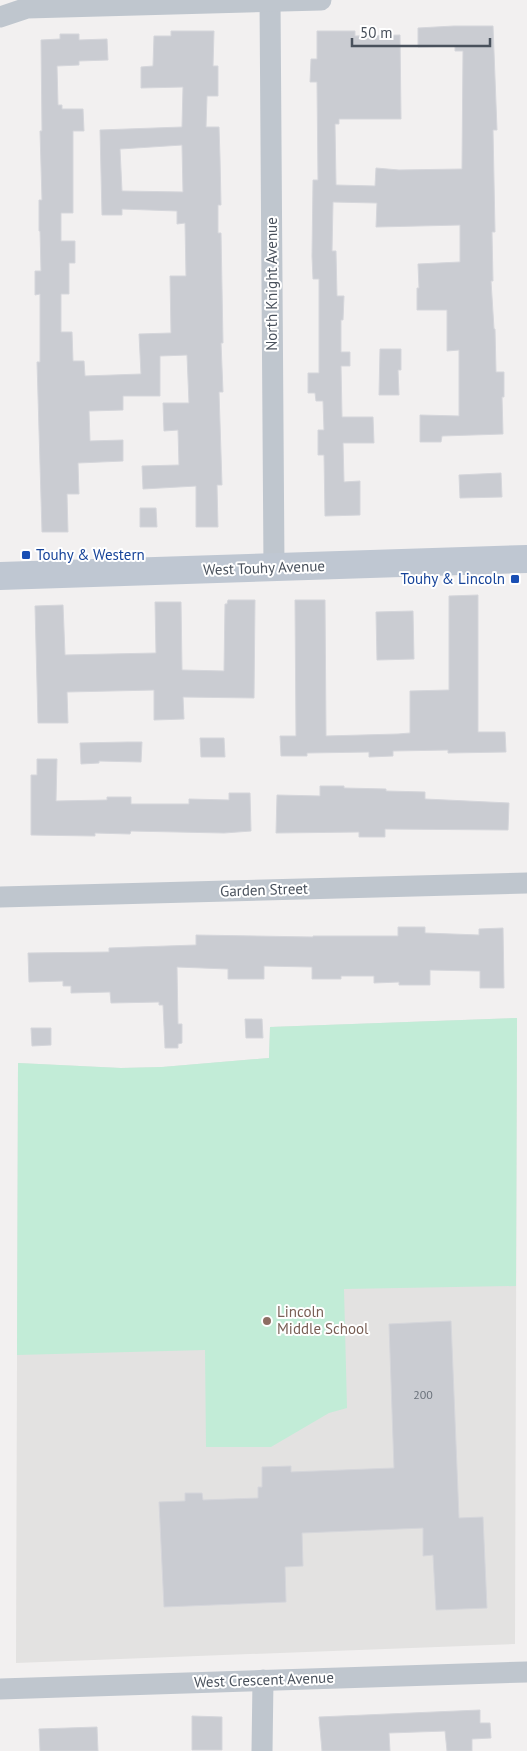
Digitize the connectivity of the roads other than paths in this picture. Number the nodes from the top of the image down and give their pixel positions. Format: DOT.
graph roads {
  1 [pos="321,0"];
  2 [pos="270,1"];
  3 [pos="0,18"];
  4 [pos="527,559"];
  5 [pos="274,567"];
  6 [pos="0,576"];
  7 [pos="527,883"];
  8 [pos="0,897"];
  9 [pos="527,1672"];
  10 [pos="263,1680"];
  11 [pos="0,1689"];
  12 [pos="262,1751"];
  1 -- 2 [label="street"];
  2 -- 3 [label="street"];
  2 -- 5 [label="street, North Knight Avenue"];
  4 -- 5 [label="main road, West Touhy Avenue"];
  5 -- 6 [label="main road, West Touhy Avenue"];
  7 -- 8 [label="street, Garden Street"];
  9 -- 10 [label="street, West Crescent Avenue"];
  10 -- 11 [label="street, West Crescent Avenue"];
  10 -- 12 [label="street"];
}
